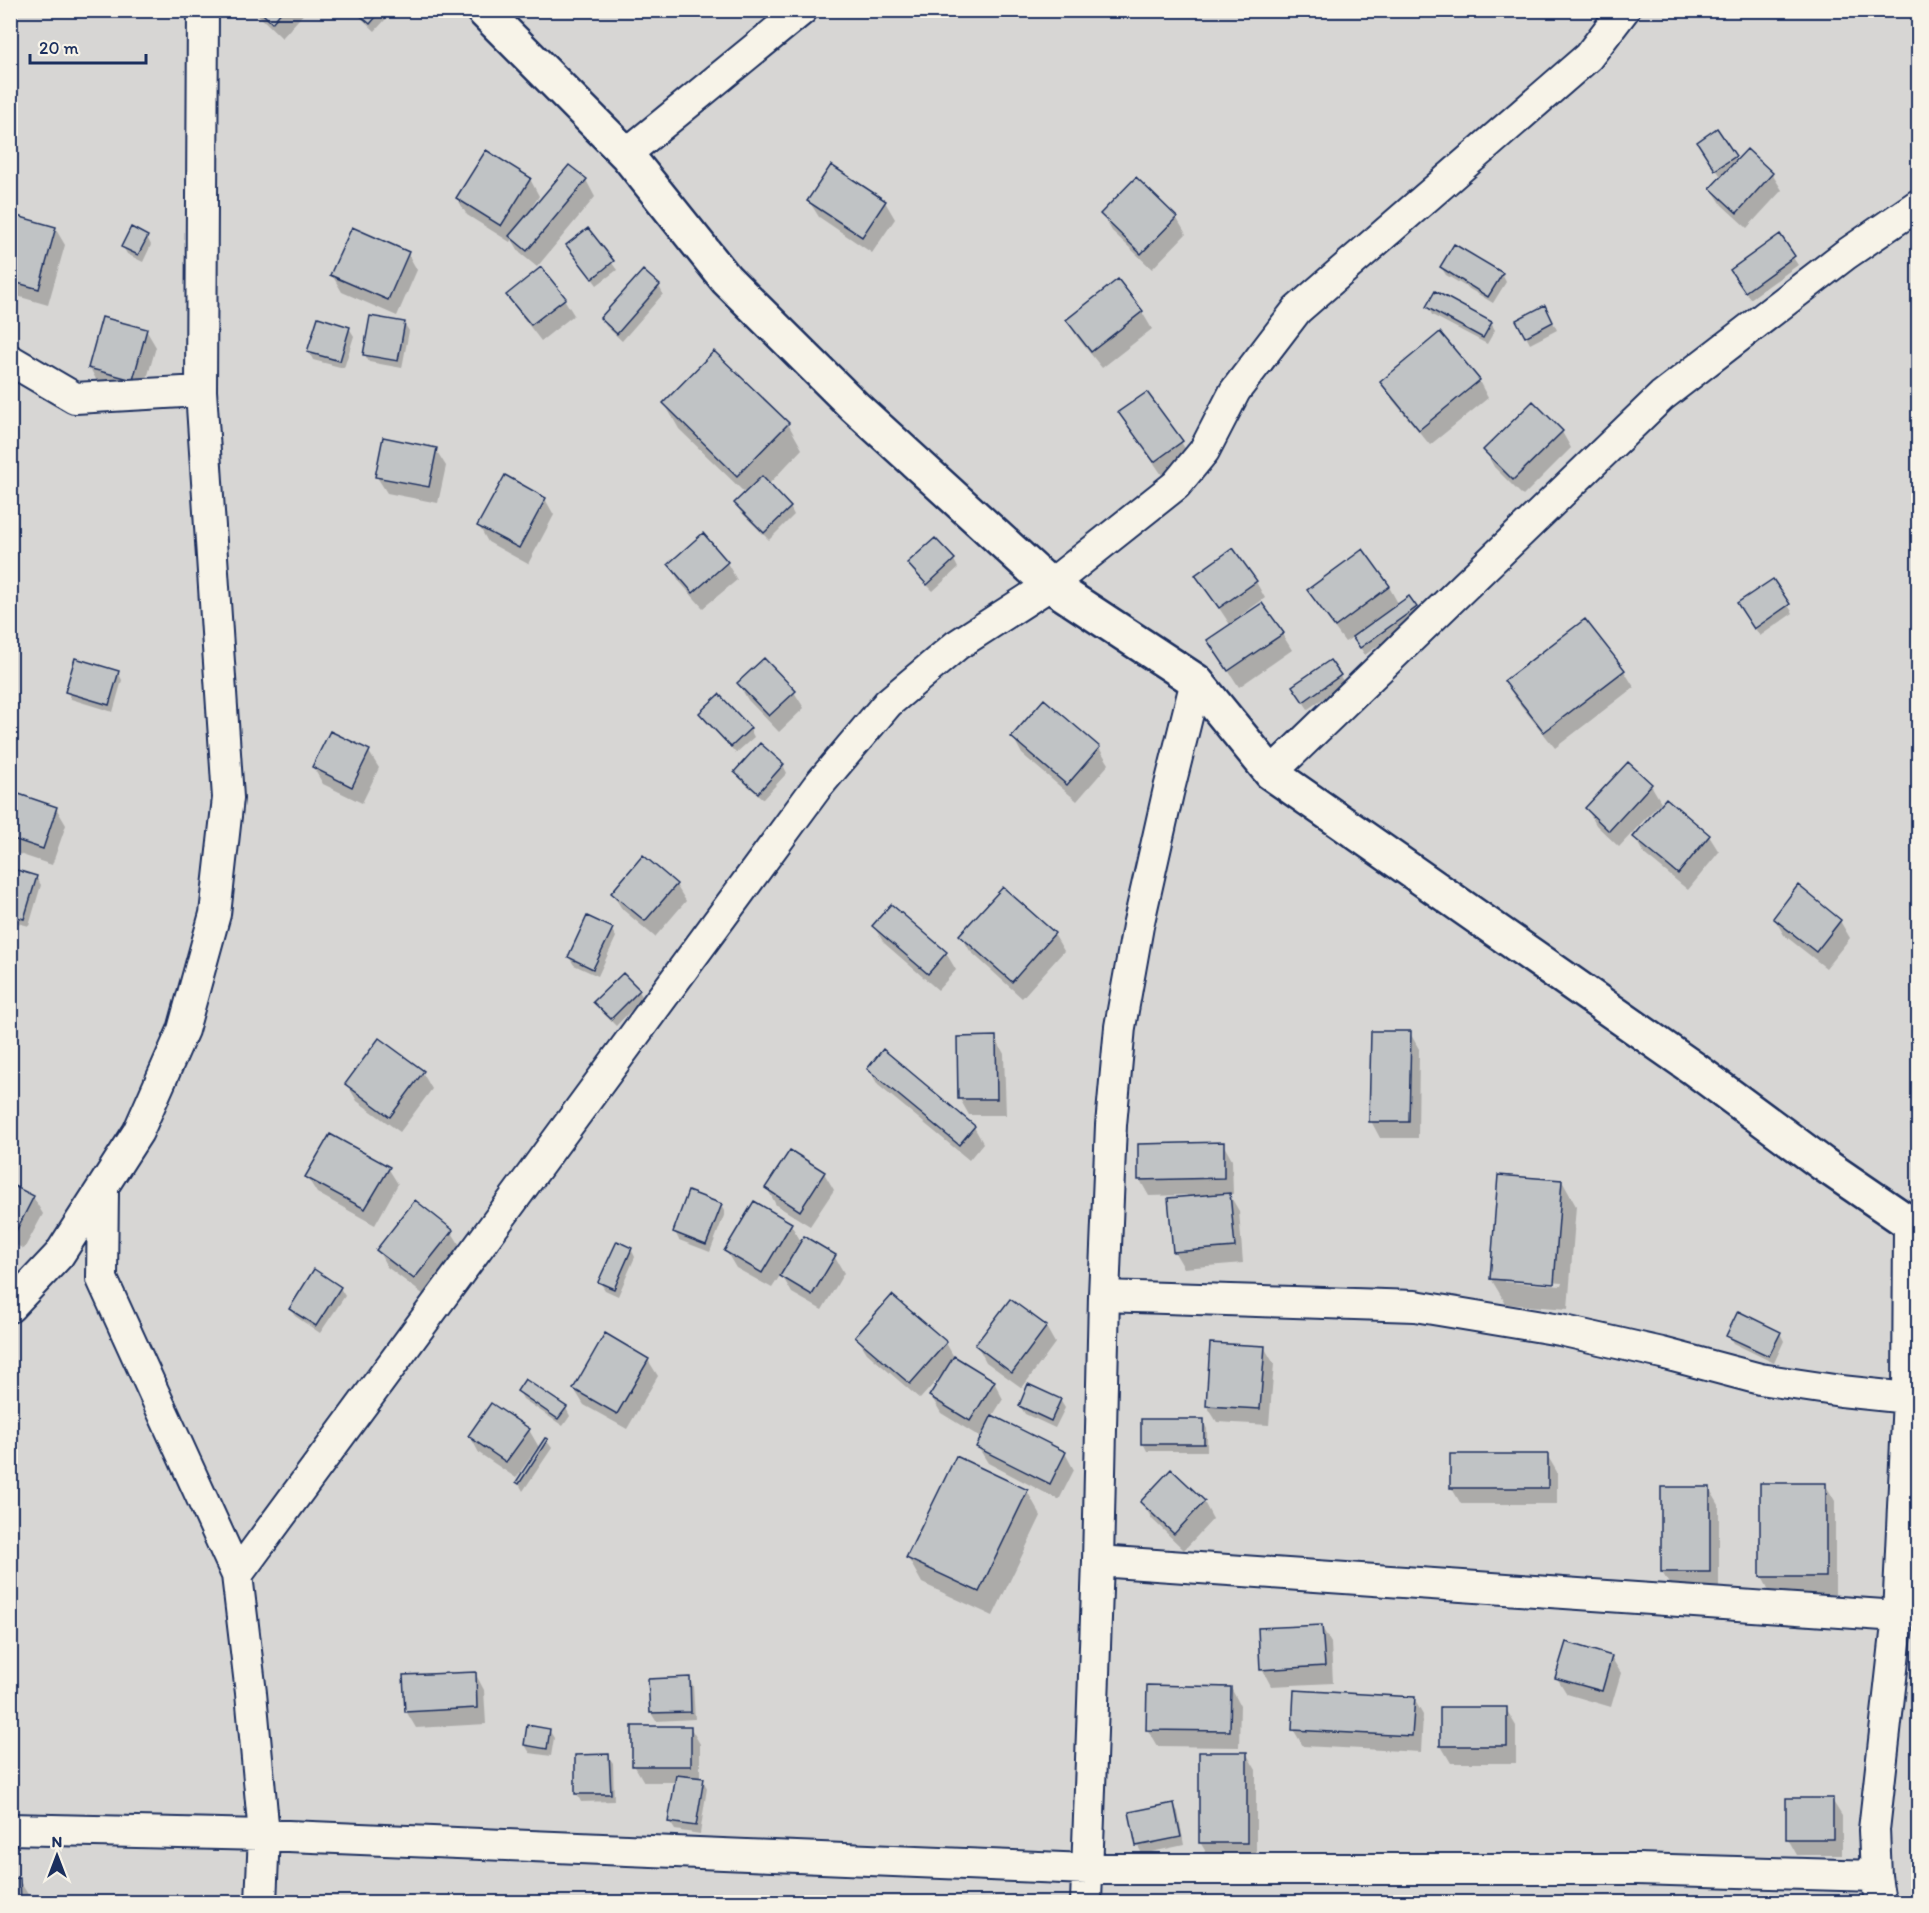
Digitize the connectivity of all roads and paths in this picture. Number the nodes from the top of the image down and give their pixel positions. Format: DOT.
graph roads {
  1 [pos="203,10"];
  2 [pos="483,10"];
  3 [pos="802,10"];
  4 [pos="1624,10"];
  5 [pos="626,154"];
  6 [pos="1918,205"];
  7 [pos="10,360"];
  8 [pos="201,391"];
  9 [pos="1050,585"];
  10 [pos="1196,681"];
  11 [pos="1271,773"];
  12 [pos="103,1189"];
  13 [pos="1916,1223"];
  14 [pos="1104,1296"];
  15 [pos="10,1307"];
  16 [pos="1908,1398"];
  17 [pos="1098,1561"];
  18 [pos="237,1575"];
  19 [pos="1898,1616"];
  20 [pos="10,1829"];
  21 [pos="264,1835"];
  22 [pos="1087,1869"];
  23 [pos="1878,1889"];
  24 [pos="261,1902"];
  25 [pos="1086,1902"];
  1 -- 8 [label="street"];
  2 -- 5 [label="main road"];
  3 -- 5 [label="street"];
  4 -- 9 [label="street"];
  5 -- 9 [label="main road"];
  6 -- 11 [label="street"];
  7 -- 8 [label="street"];
  8 -- 12 [label="street"];
  9 -- 10 [label="main road"];
  9 -- 18 [label="street"];
  10 -- 11 [label="main road"];
  10 -- 14 [label="street"];
  11 -- 13 [label="main road"];
  12 -- 15 [label="street"];
  12 -- 18 [label="street"];
  13 -- 16 [label="street"];
  14 -- 16 [label="street"];
  14 -- 17 [label="street"];
  16 -- 19 [label="street"];
  17 -- 19 [label="street"];
  17 -- 22 [label="street"];
  18 -- 21 [label="street"];
  19 -- 23 [label="street"];
  20 -- 21 [label="street"];
  21 -- 22 [label="street"];
  21 -- 24 [label="street"];
  22 -- 23 [label="street"];
  22 -- 25 [label="street"];
}
